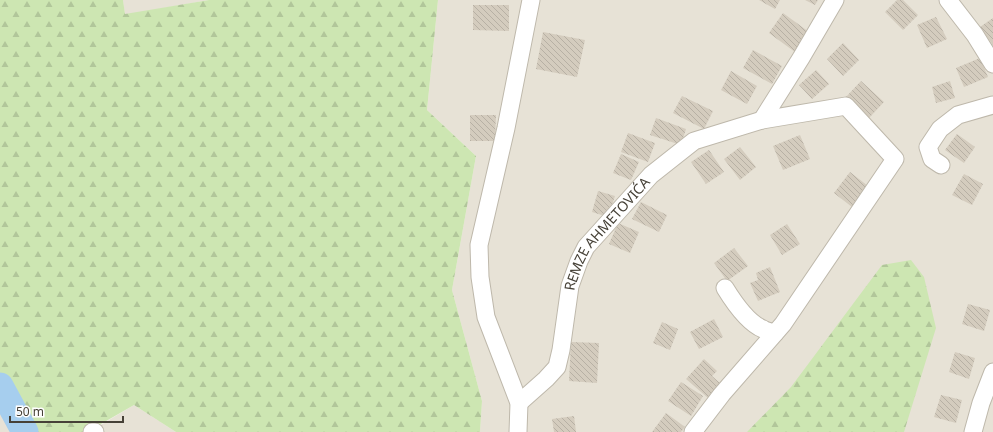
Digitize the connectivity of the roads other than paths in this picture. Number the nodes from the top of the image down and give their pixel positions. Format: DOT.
graph roads {
  1 [pos="532,0"];
  2 [pos="835,0"];
  3 [pos="948,0"];
  4 [pos="993,64"];
  5 [pos="993,105"];
  6 [pos="762,120"];
  7 [pos="941,165"];
  8 [pos="725,288"];
  9 [pos="775,333"];
  10 [pos="993,372"];
  11 [pos="519,404"];
  12 [pos="92,432"];
  13 [pos="95,432"];
  14 [pos="518,432"];
  15 [pos="693,432"];
  16 [pos="973,432"];
  1 -- 11 [label="street"];
  2 -- 6 [label="street"];
  3 -- 4 [label="street"];
  5 -- 7 [label="street"];
  6 -- 9 [label="street, REMZE AHMETOVIĆA"];
  6 -- 11 [label="street, REMZE AHMETOVIĆA"];
  8 -- 9 [label="street"];
  9 -- 15 [label="street, REMZE AHMETOVIĆA"];
  10 -- 16 [label="street"];
  11 -- 14 [label="street"];
  12 -- 13 [label="street"];
}
